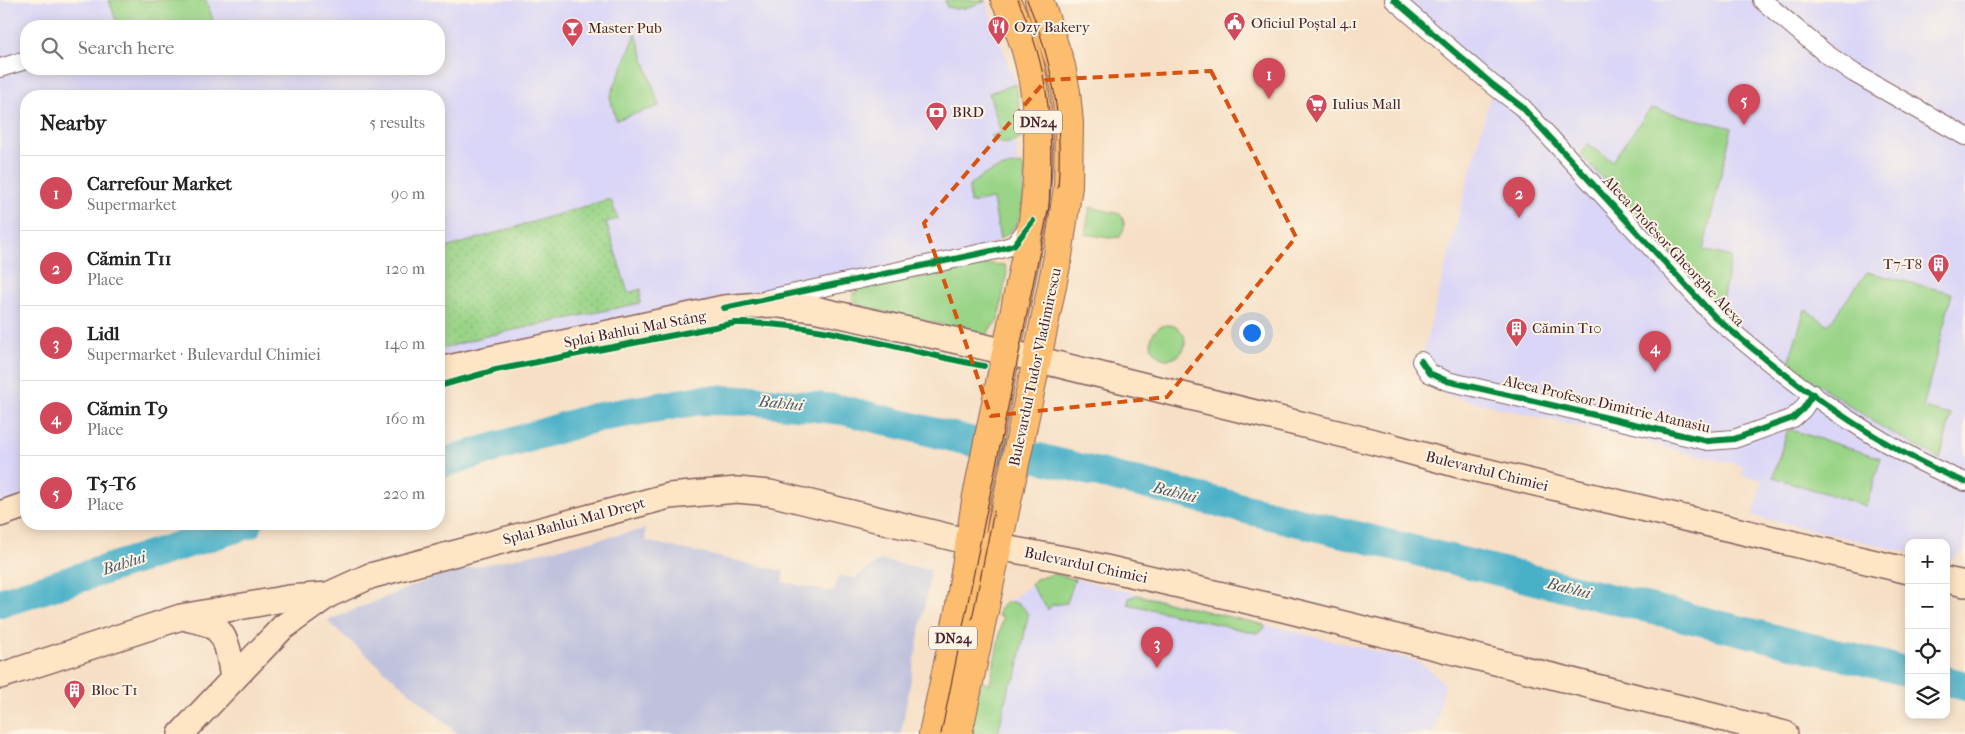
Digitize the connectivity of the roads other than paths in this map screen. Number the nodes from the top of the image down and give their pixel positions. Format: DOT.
graph roads {
  1 [pos="1005,0"];
  2 [pos="1039,0"];
  3 [pos="1394,0"];
  4 [pos="1762,0"];
  5 [pos="20,62"];
  6 [pos="0,68"];
  7 [pos="1965,136"];
  8 [pos="1033,221"];
  9 [pos="724,308"];
  10 [pos="1007,352"];
  11 [pos="1037,359"];
  12 [pos="1421,360"];
  13 [pos="445,369"];
  14 [pos="1813,394"];
  15 [pos="1965,482"];
  16 [pos="20,507"];
  17 [pos="0,514"];
  18 [pos="970,542"];
  19 [pos="998,548"];
  20 [pos="1905,570"];
  21 [pos="328,595"];
  22 [pos="181,617"];
  23 [pos="0,676"];
  24 [pos="233,680"];
  25 [pos="181,734"];
  26 [pos="933,734"];
  27 [pos="958,734"];
  28 [pos="1784,734"];
  1 -- 8 [label="main road, Bulevardul Tudor Vladimirescu / DN24"];
  2 -- 11 [label="main road, Bulevardul Tudor Vladimirescu / DN24"];
  3 -- 14 [label="street, Aleea Profesor Gheorghe Alexa"];
  4 -- 7 [label="street"];
  5 -- 6 [label="street"];
  8 -- 9 [label="street"];
  8 -- 10 [label="main road, Bulevardul Tudor Vladimirescu / DN24"];
  9 -- 10 [label="main road, Bulevardul Chimiei"];
  9 -- 13 [label="main road, Bulevardul Chimiei"];
  10 -- 11 [label="main road, Bulevardul Chimiei"];
  10 -- 18 [label="main road, Bulevardul Tudor Vladimirescu / DN24"];
  11 -- 19 [label="main road, Bulevardul Tudor Vladimirescu / DN24"];
  11 -- 20 [label="main road, Bulevardul Chimiei"];
  12 -- 14 [label="street, Aleea Profesor Dimitrie Atanasiu"];
  14 -- 15 [label="street, Aleea Profesor Gheorghe Alexa"];
  16 -- 17 [label="main road"];
  18 -- 19 [label="main road, Splai Bahlui Mal Drept"];
  18 -- 21 [label="main road, Splai Bahlui Mal Drept"];
  18 -- 26 [label="main road, Bulevardul Tudor Vladimirescu / DN24"];
  19 -- 27 [label="main road, Bulevardul Tudor Vladimirescu / DN24"];
  19 -- 28 [label="main road, Bulevardul Chimiei"];
  21 -- 22 [label="main road, Splai Bahlui Mal Drept"];
  21 -- 24 [label="main road"];
  22 -- 23 [label="main road, Splai Bahlui Mal Drept"];
  22 -- 24 [label="main road"];
  24 -- 25 [label="main road"];
}
